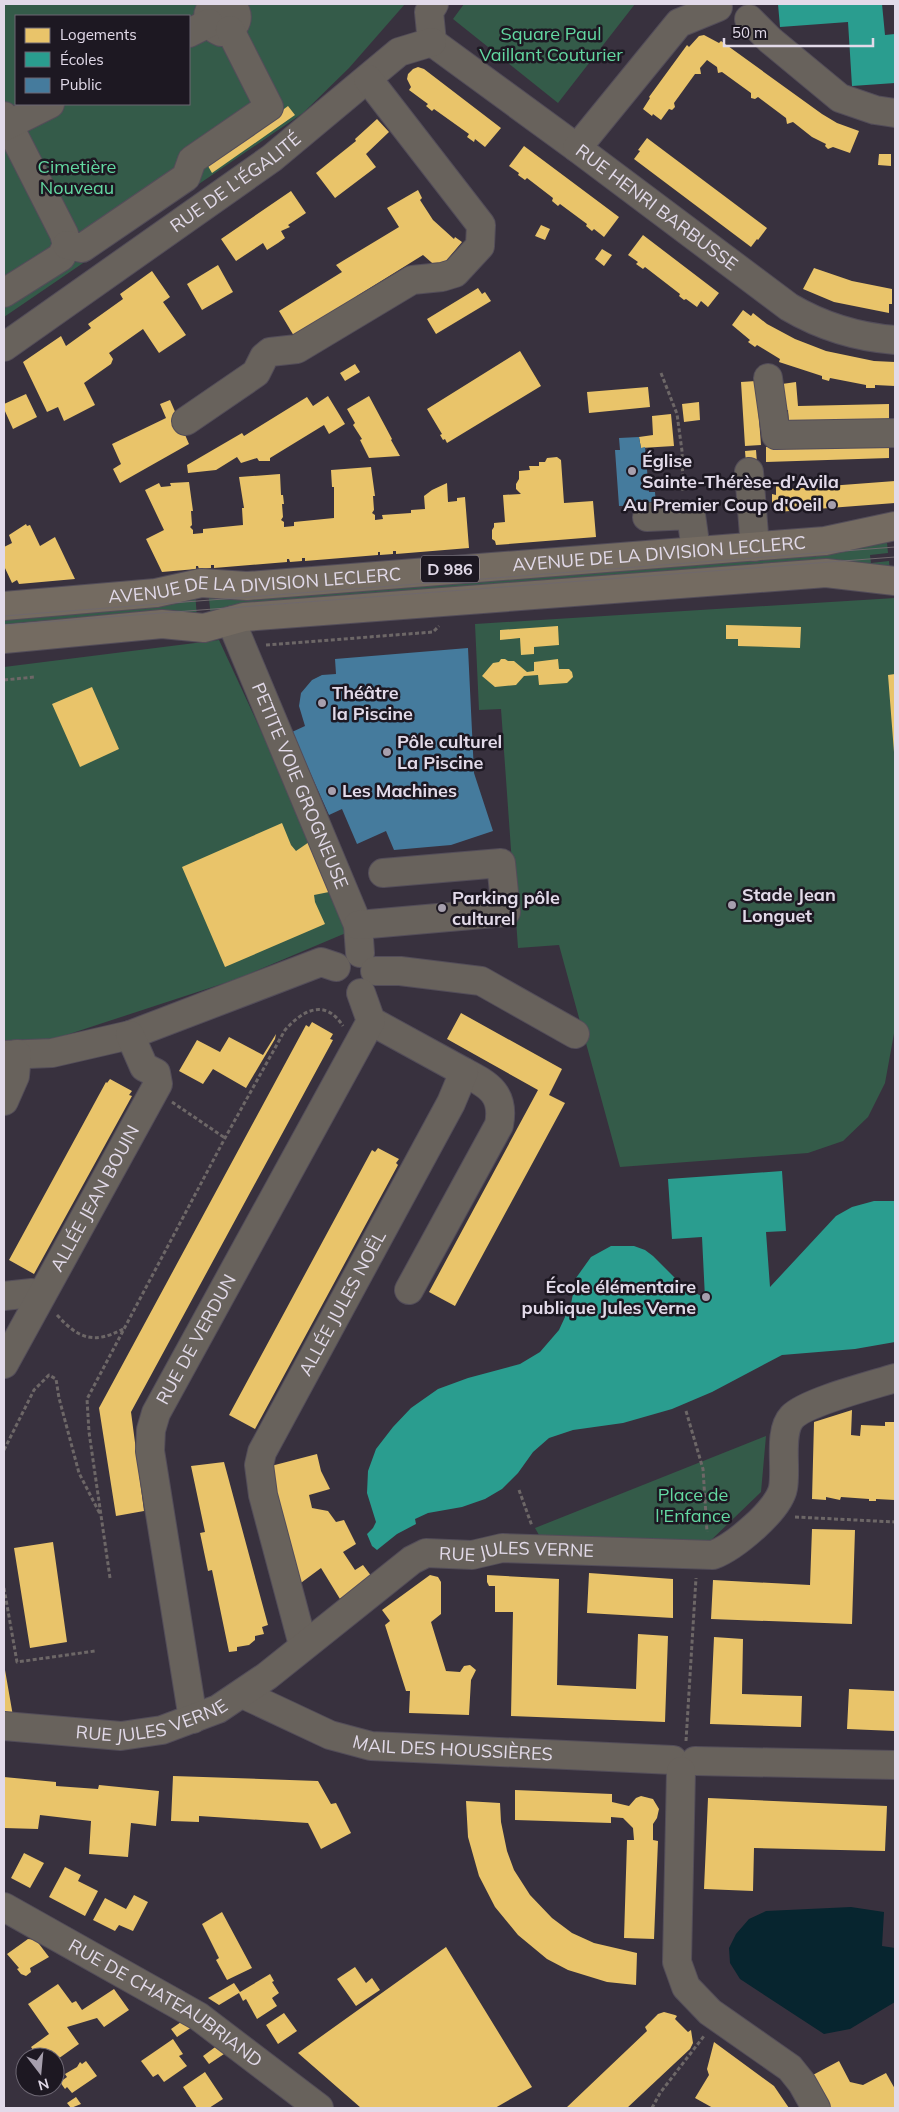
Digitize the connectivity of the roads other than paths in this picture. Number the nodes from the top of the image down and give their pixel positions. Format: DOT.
graph roads {
  1 [pos="434,4"];
  2 [pos="718,6"];
  3 [pos="752,11"];
  4 [pos="222,15"];
  5 [pos="432,42"];
  6 [pos="368,79"];
  7 [pos="48,105"];
  8 [pos="895,113"];
  9 [pos="5,123"];
  10 [pos="577,148"];
  11 [pos="67,246"];
  12 [pos="4,293"];
  13 [pos="895,340"];
  14 [pos="4,347"];
  15 [pos="768,378"];
  16 [pos="186,421"];
  17 [pos="895,433"];
  18 [pos="749,472"];
  19 [pos="647,518"];
  20 [pos="895,526"];
  21 [pos="755,547"];
  22 [pos="696,550"];
  23 [pos="895,581"];
  24 [pos="4,606"];
  25 [pos="235,626"];
  26 [pos="4,639"];
  27 [pos="383,873"];
  28 [pos="358,925"];
  29 [pos="336,967"];
  30 [pos="366,972"];
  31 [pos="371,1021"];
  32 [pos="575,1034"];
  33 [pos="130,1035"];
  34 [pos="10,1055"];
  35 [pos="464,1072"];
  36 [pos="4,1101"];
  37 [pos="409,1290"];
  38 [pos="41,1295"];
  39 [pos="4,1296"];
  40 [pos="4,1364"];
  41 [pos="895,1378"];
  42 [pos="303,1646"];
  43 [pos="245,1692"];
  44 [pos="193,1719"];
  45 [pos="4,1726"];
  46 [pos="684,1760"];
  47 [pos="895,1765"];
  48 [pos="11,1919"];
  49 [pos="319,2108"];
  50 [pos="816,2108"];
  1 -- 5 [label="street"];
  2 -- 3 [label="street"];
  2 -- 10 [label="street"];
  3 -- 8 [label="street"];
  4 -- 11 [label="street"];
  5 -- 6 [label="street, RUE DE L'ÉGALITÉ"];
  5 -- 10 [label="street, RUE HENRI BARBUSSE"];
  6 -- 14 [label="street, RUE DE L'ÉGALITÉ"];
  6 -- 16 [label="street"];
  7 -- 9 [label="street"];
  9 -- 11 [label="street"];
  10 -- 13 [label="street, RUE HENRI BARBUSSE"];
  11 -- 12 [label="street"];
  15 -- 17 [label="street"];
  18 -- 21 [label="street"];
  19 -- 22 [label="street"];
  20 -- 21 [label="main road, AVENUE DE LA DIVISION LECLERC / D 986"];
  21 -- 22 [label="main road, AVENUE DE LA DIVISION LECLERC / D 986"];
  22 -- 24 [label="main road, AVENUE DE LA DIVISION LECLERC / D 986"];
  23 -- 25 [label="main road, AVENUE DE LA DIVISION LECLERC / D 986"];
  25 -- 26 [label="main road, AVENUE DE LA DIVISION LECLERC / D 986"];
  25 -- 28 [label="street, PETITE VOIE GROGNEUSE"];
  27 -- 28 [label="street"];
  28 -- 30 [label="street, PETITE VOIE GROGNEUSE"];
  29 -- 30 [label="street"];
  29 -- 30 [label="street"];
  29 -- 33 [label="street"];
  30 -- 31 [label="street"];
  30 -- 32 [label="street"];
  31 -- 35 [label="street"];
  31 -- 44 [label="street, RUE DE VERDUN"];
  33 -- 34 [label="street"];
  33 -- 38 [label="street, ALLÉE JEAN BOUIN"];
  34 -- 36 [label="street"];
  35 -- 37 [label="street"];
  35 -- 42 [label="street, ALLÉE JULES NOËL"];
  38 -- 39 [label="street"];
  38 -- 40 [label="street, ALLÉE JEAN BOUIN"];
  41 -- 42 [label="street, RUE JULES VERNE"];
  42 -- 43 [label="street, RUE JULES VERNE"];
  43 -- 44 [label="street, RUE JULES VERNE"];
  43 -- 46 [label="street, MAIL DES HOUSSIÈRES"];
  44 -- 45 [label="street, RUE JULES VERNE"];
  46 -- 47 [label="street, MAIL DES HOUSSIÈRES"];
  46 -- 50 [label="street"];
  48 -- 49 [label="street, RUE DE CHATEAUBRIAND"];
}
